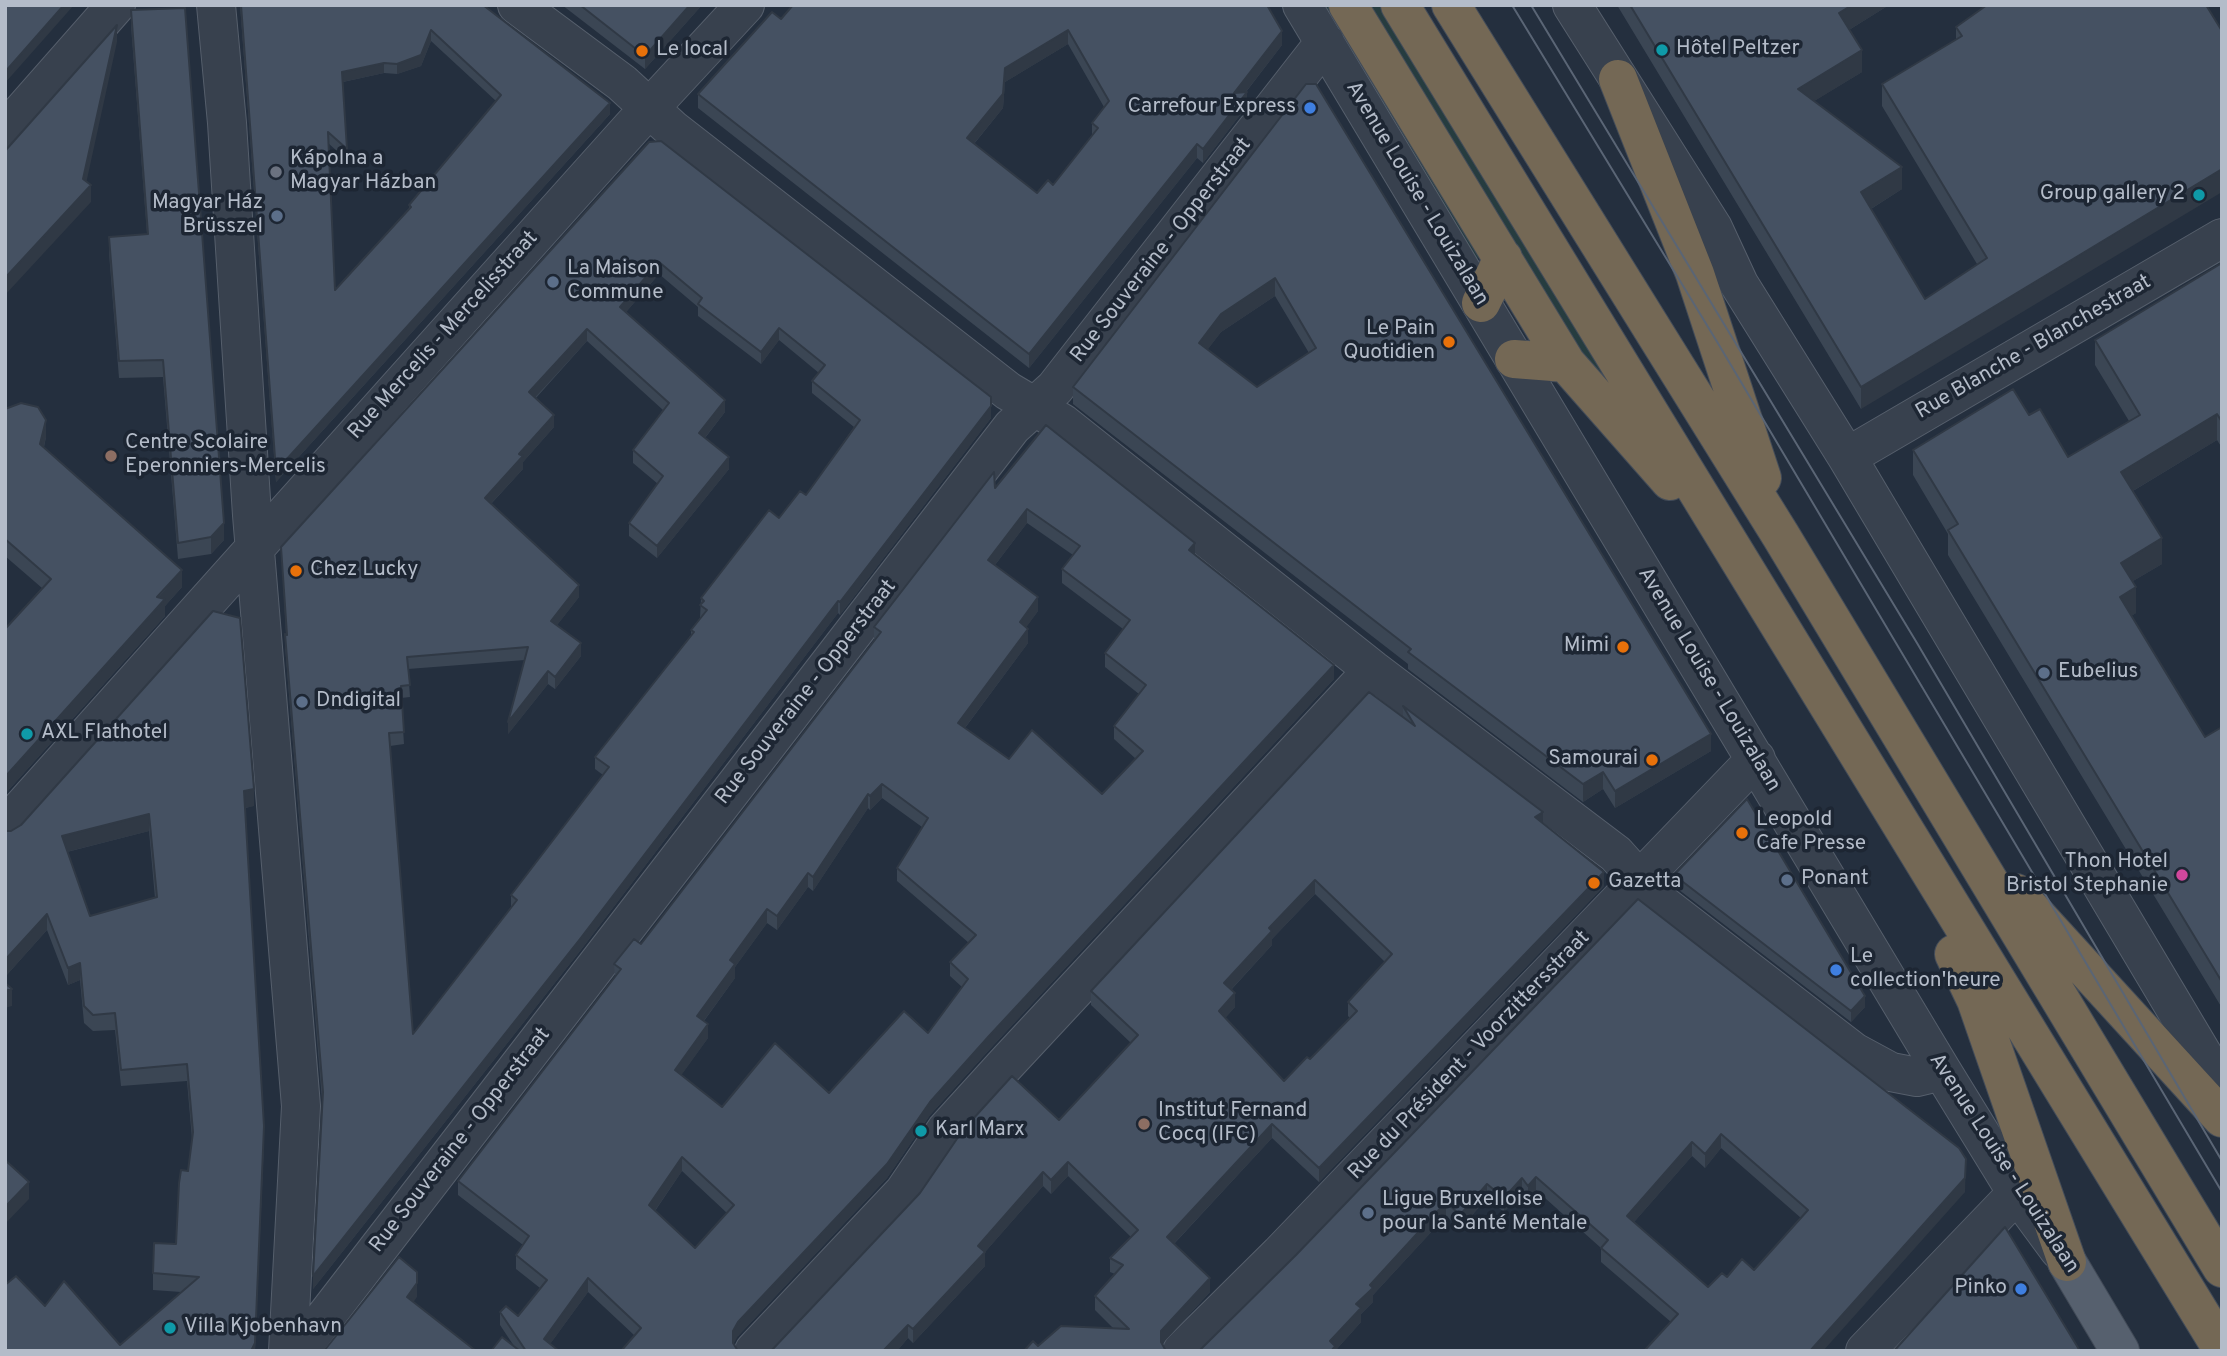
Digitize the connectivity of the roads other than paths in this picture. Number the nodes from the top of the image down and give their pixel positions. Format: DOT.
graph roads {
  1 [pos="116,5"];
  2 [pos="745,5"];
  3 [pos="1302,5"];
  4 [pos="1348,5"];
  5 [pos="1400,5"];
  6 [pos="1451,5"];
  7 [pos="1572,5"];
  8 [pos="520,8"];
  9 [pos="217,19"];
  10 [pos="1325,43"];
  11 [pos="1618,79"];
  12 [pos="650,108"];
  13 [pos="5,131"];
  14 [pos="2222,239"];
  15 [pos="1503,258"];
  16 [pos="1480,303"];
  17 [pos="1514,359"];
  18 [pos="1566,363"];
  19 [pos="1035,407"];
  20 [pos="1847,457"];
  21 [pos="1781,536"];
  22 [pos="256,547"];
  23 [pos="1738,558"];
  24 [pos="1373,670"];
  25 [pos="1756,759"];
  26 [pos="1956,826"];
  27 [pos="5,827"];
  28 [pos="1919,856"];
  29 [pos="1639,879"];
  30 [pos="2217,1067"];
  31 [pos="1942,1071"];
  32 [pos="2222,1118"];
  33 [pos="2017,1193"];
  34 [pos="2067,1262"];
  35 [pos="2222,1268"];
  36 [pos="2222,1349"];
  37 [pos="288,1351"];
  38 [pos="299,1351"];
  39 [pos="754,1351"];
  40 [pos="1182,1351"];
  41 [pos="1866,1351"];
  42 [pos="2120,1351"];
  1 -- 13 [label="street"];
  2 -- 12 [label="street, Rue Mercelis - Mercelisstraat"];
  3 -- 10 [label="street, Avenue Louise - Louizalaan"];
  4 -- 15 [label="highway"];
  5 -- 23 [label="highway"];
  6 -- 21 [label="highway"];
  7 -- 11 [label="street"];
  8 -- 12 [label="street"];
  9 -- 22 [label="street"];
  10 -- 16 [label="street, Avenue Louise - Louizalaan"];
  10 -- 19 [label="street, Rue Souveraine - Opperstraat"];
  11 -- 20 [label="street"];
  11 -- 21 [label="highway"];
  12 -- 19 [label="street"];
  12 -- 22 [label="street, Rue Mercelis - Mercelisstraat"];
  14 -- 20 [label="street, Rue Blanche - Blanchestraat"];
  15 -- 16 [label="highway"];
  15 -- 18 [label="highway"];
  16 -- 17 [label="street, Avenue Louise - Louizalaan"];
  17 -- 18 [label="highway"];
  17 -- 25 [label="street, Avenue Louise - Louizalaan"];
  18 -- 23 [label="highway"];
  19 -- 24 [label="street"];
  19 -- 38 [label="street, Rue Souveraine - Opperstraat"];
  20 -- 30 [label="street"];
  21 -- 26 [label="highway"];
  22 -- 27 [label="street, Rue Mercelis - Mercelisstraat"];
  22 -- 37 [label="street"];
  23 -- 28 [label="highway"];
  24 -- 29 [label="street"];
  24 -- 39 [label="street"];
  25 -- 29 [label="street, Rue du Président - Voorzittersstraat"];
  25 -- 31 [label="street, Avenue Louise - Louizalaan"];
  26 -- 32 [label="highway"];
  26 -- 35 [label="highway"];
  28 -- 34 [label="highway"];
  28 -- 36 [label="highway"];
  29 -- 31 [label="street"];
  29 -- 40 [label="street, Rue du Président - Voorzittersstraat"];
  31 -- 33 [label="street, Avenue Louise - Louizalaan"];
  33 -- 34 [label="street, Avenue Louise - Louizalaan"];
  33 -- 41 [label="street"];
  34 -- 42 [label="main road, Avenue Louise - Louizalaan"];
}
